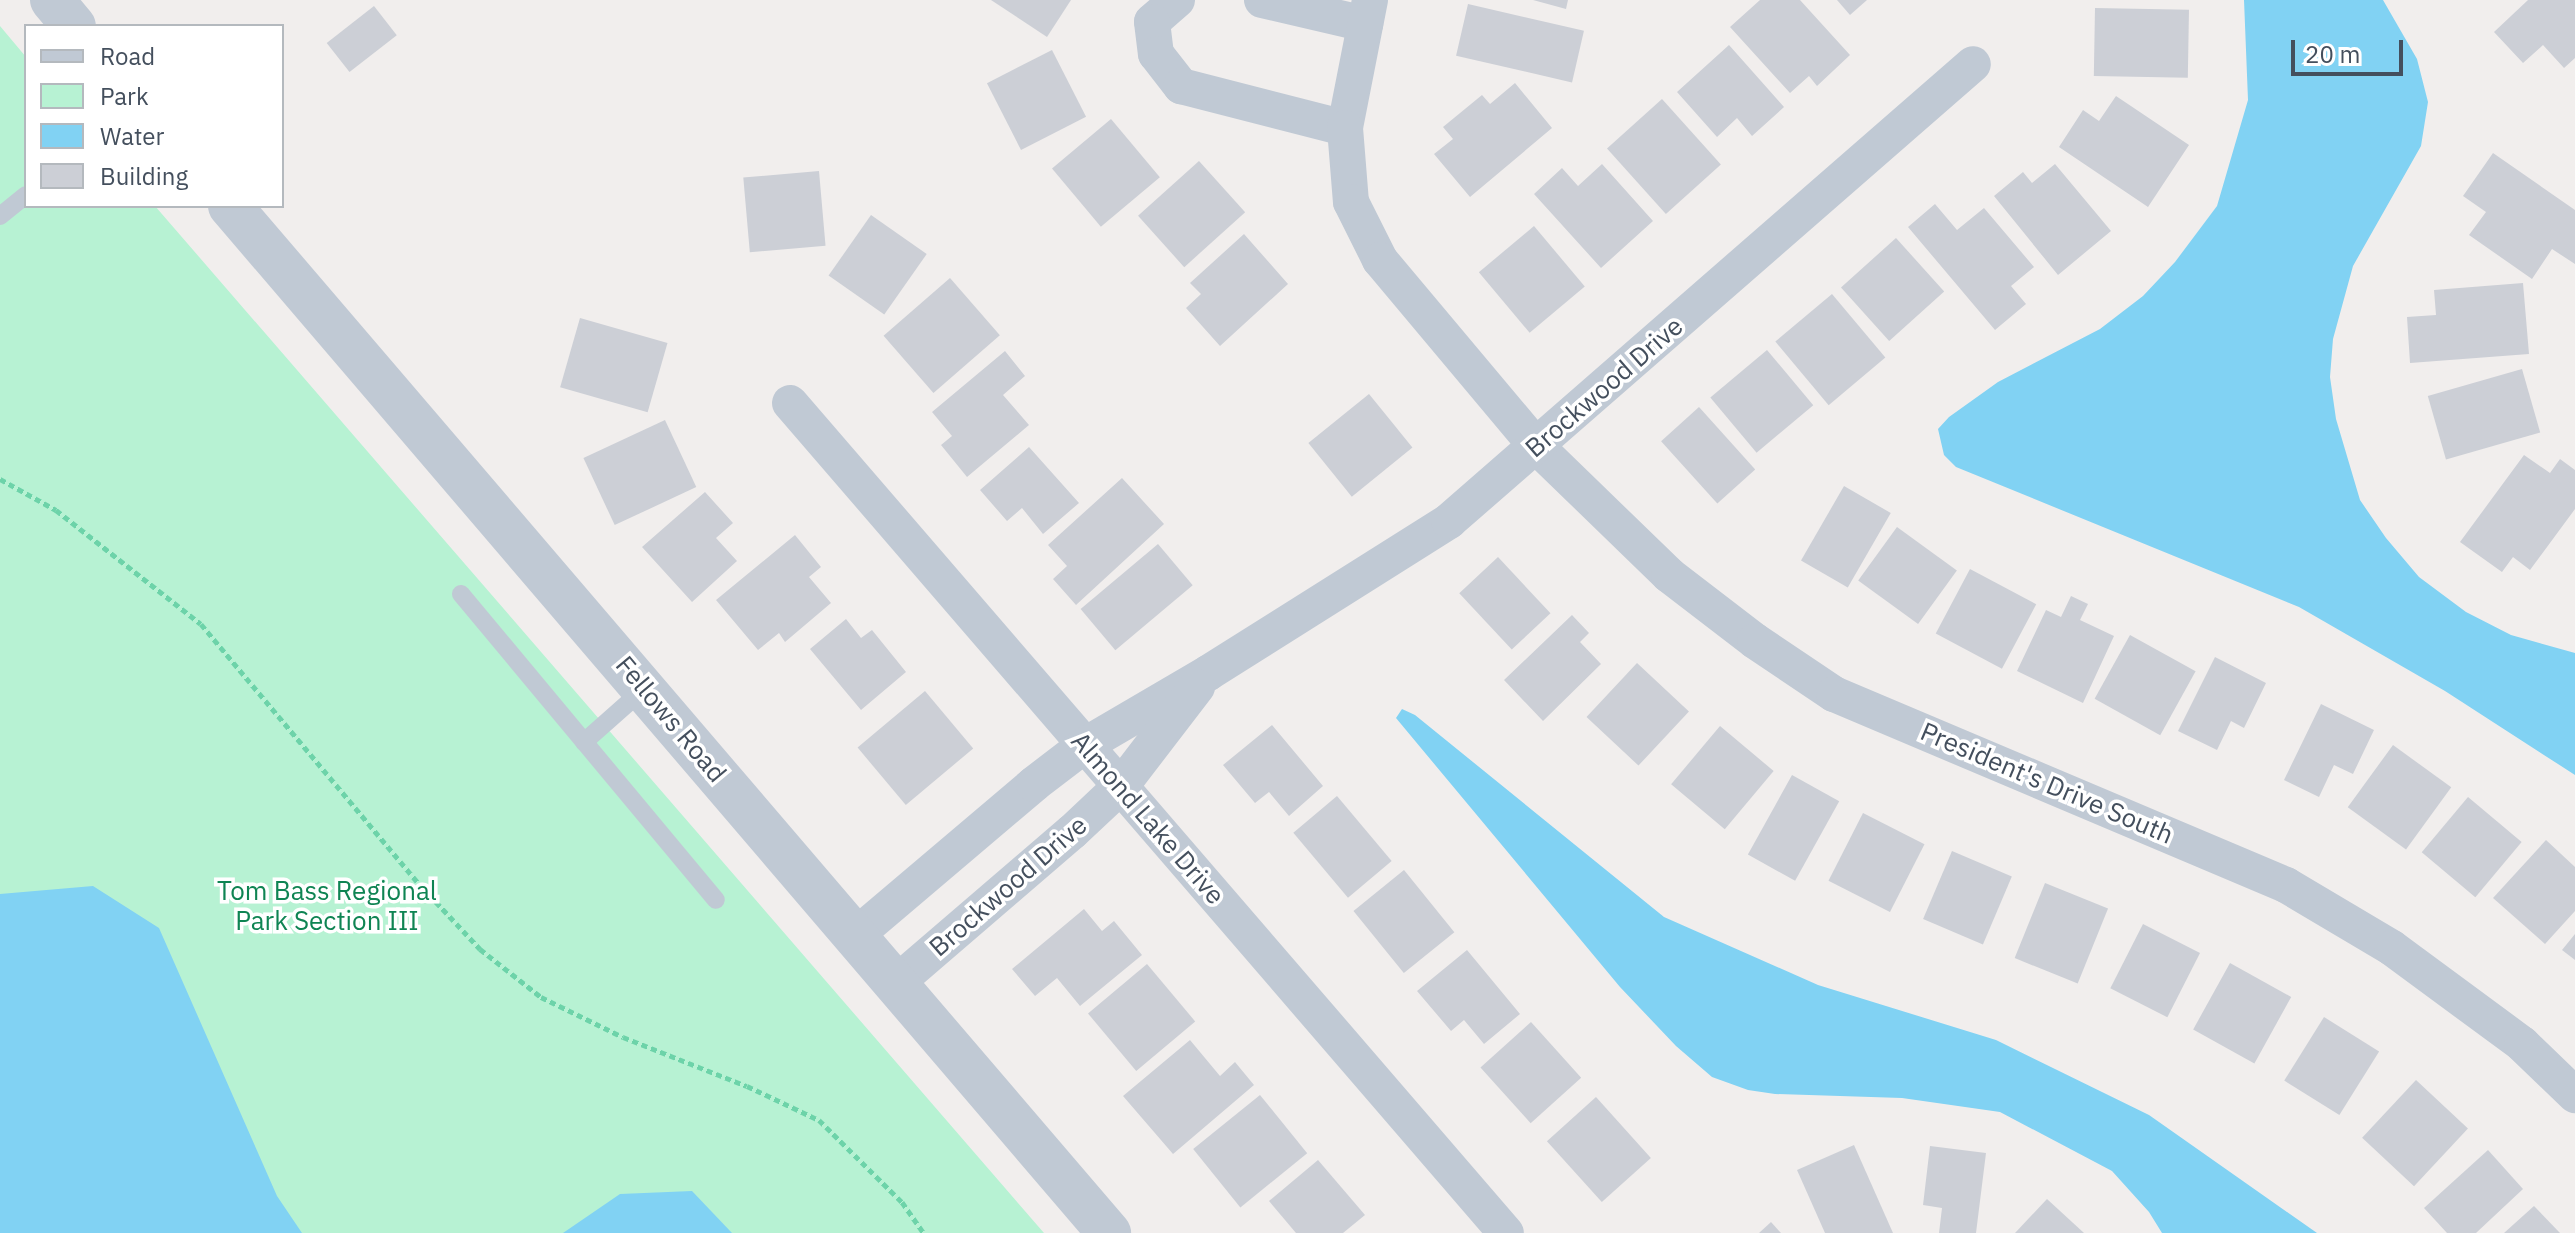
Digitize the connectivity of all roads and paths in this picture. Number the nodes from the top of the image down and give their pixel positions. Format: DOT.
graph roads {
  1 [pos="52,0"];
  2 [pos="1177,0"];
  3 [pos="1262,0"];
  4 [pos="1367,12"];
  5 [pos="72,24"];
  6 [pos="1973,64"];
  7 [pos="1345,128"];
  8 [pos="24,197"];
  9 [pos="232,208"];
  10 [pos="0,216"];
  11 [pos="790,403"];
  12 [pos="1536,446"];
  13 [pos="0,479"];
  14 [pos="461,594"];
  15 [pos="1208,673"];
  16 [pos="645,688"];
  17 [pos="584,742"];
  18 [pos="1085,745"];
  19 [pos="1121,786"];
  20 [pos="716,900"];
  21 [pos="855,936"];
  22 [pos="895,984"];
  23 [pos="2575,1095"];
  24 [pos="924,1233"];
  25 [pos="1109,1233"];
  26 [pos="1506,1233"];
  1 -- 5 [label="street"];
  2 -- 7 [label="street"];
  3 -- 4 [label="street"];
  4 -- 7 [label="street, President's Drive South"];
  6 -- 12 [label="street, Brockwood Drive"];
  7 -- 12 [label="street, President's Drive South"];
  8 -- 10 [label="lane"];
  9 -- 16 [label="street, Fellows Road"];
  11 -- 18 [label="street, Almond Lake Drive"];
  12 -- 15 [label="street, Brockwood Drive"];
  12 -- 23 [label="street, President's Drive South"];
  13 -- 24 [label="path"];
  14 -- 17 [label="lane"];
  15 -- 18 [label="street, Brockwood Drive"];
  15 -- 19 [label="street, Brockwood Drive"];
  16 -- 17 [label="lane"];
  16 -- 21 [label="street, Fellows Road"];
  17 -- 20 [label="lane"];
  18 -- 19 [label="street, Almond Lake Drive"];
  18 -- 21 [label="street, Brockwood Drive"];
  19 -- 22 [label="street, Brockwood Drive"];
  19 -- 26 [label="street, Almond Lake Drive"];
  21 -- 22 [label="street, Fellows Road"];
  22 -- 25 [label="street, Fellows Road"];
}
